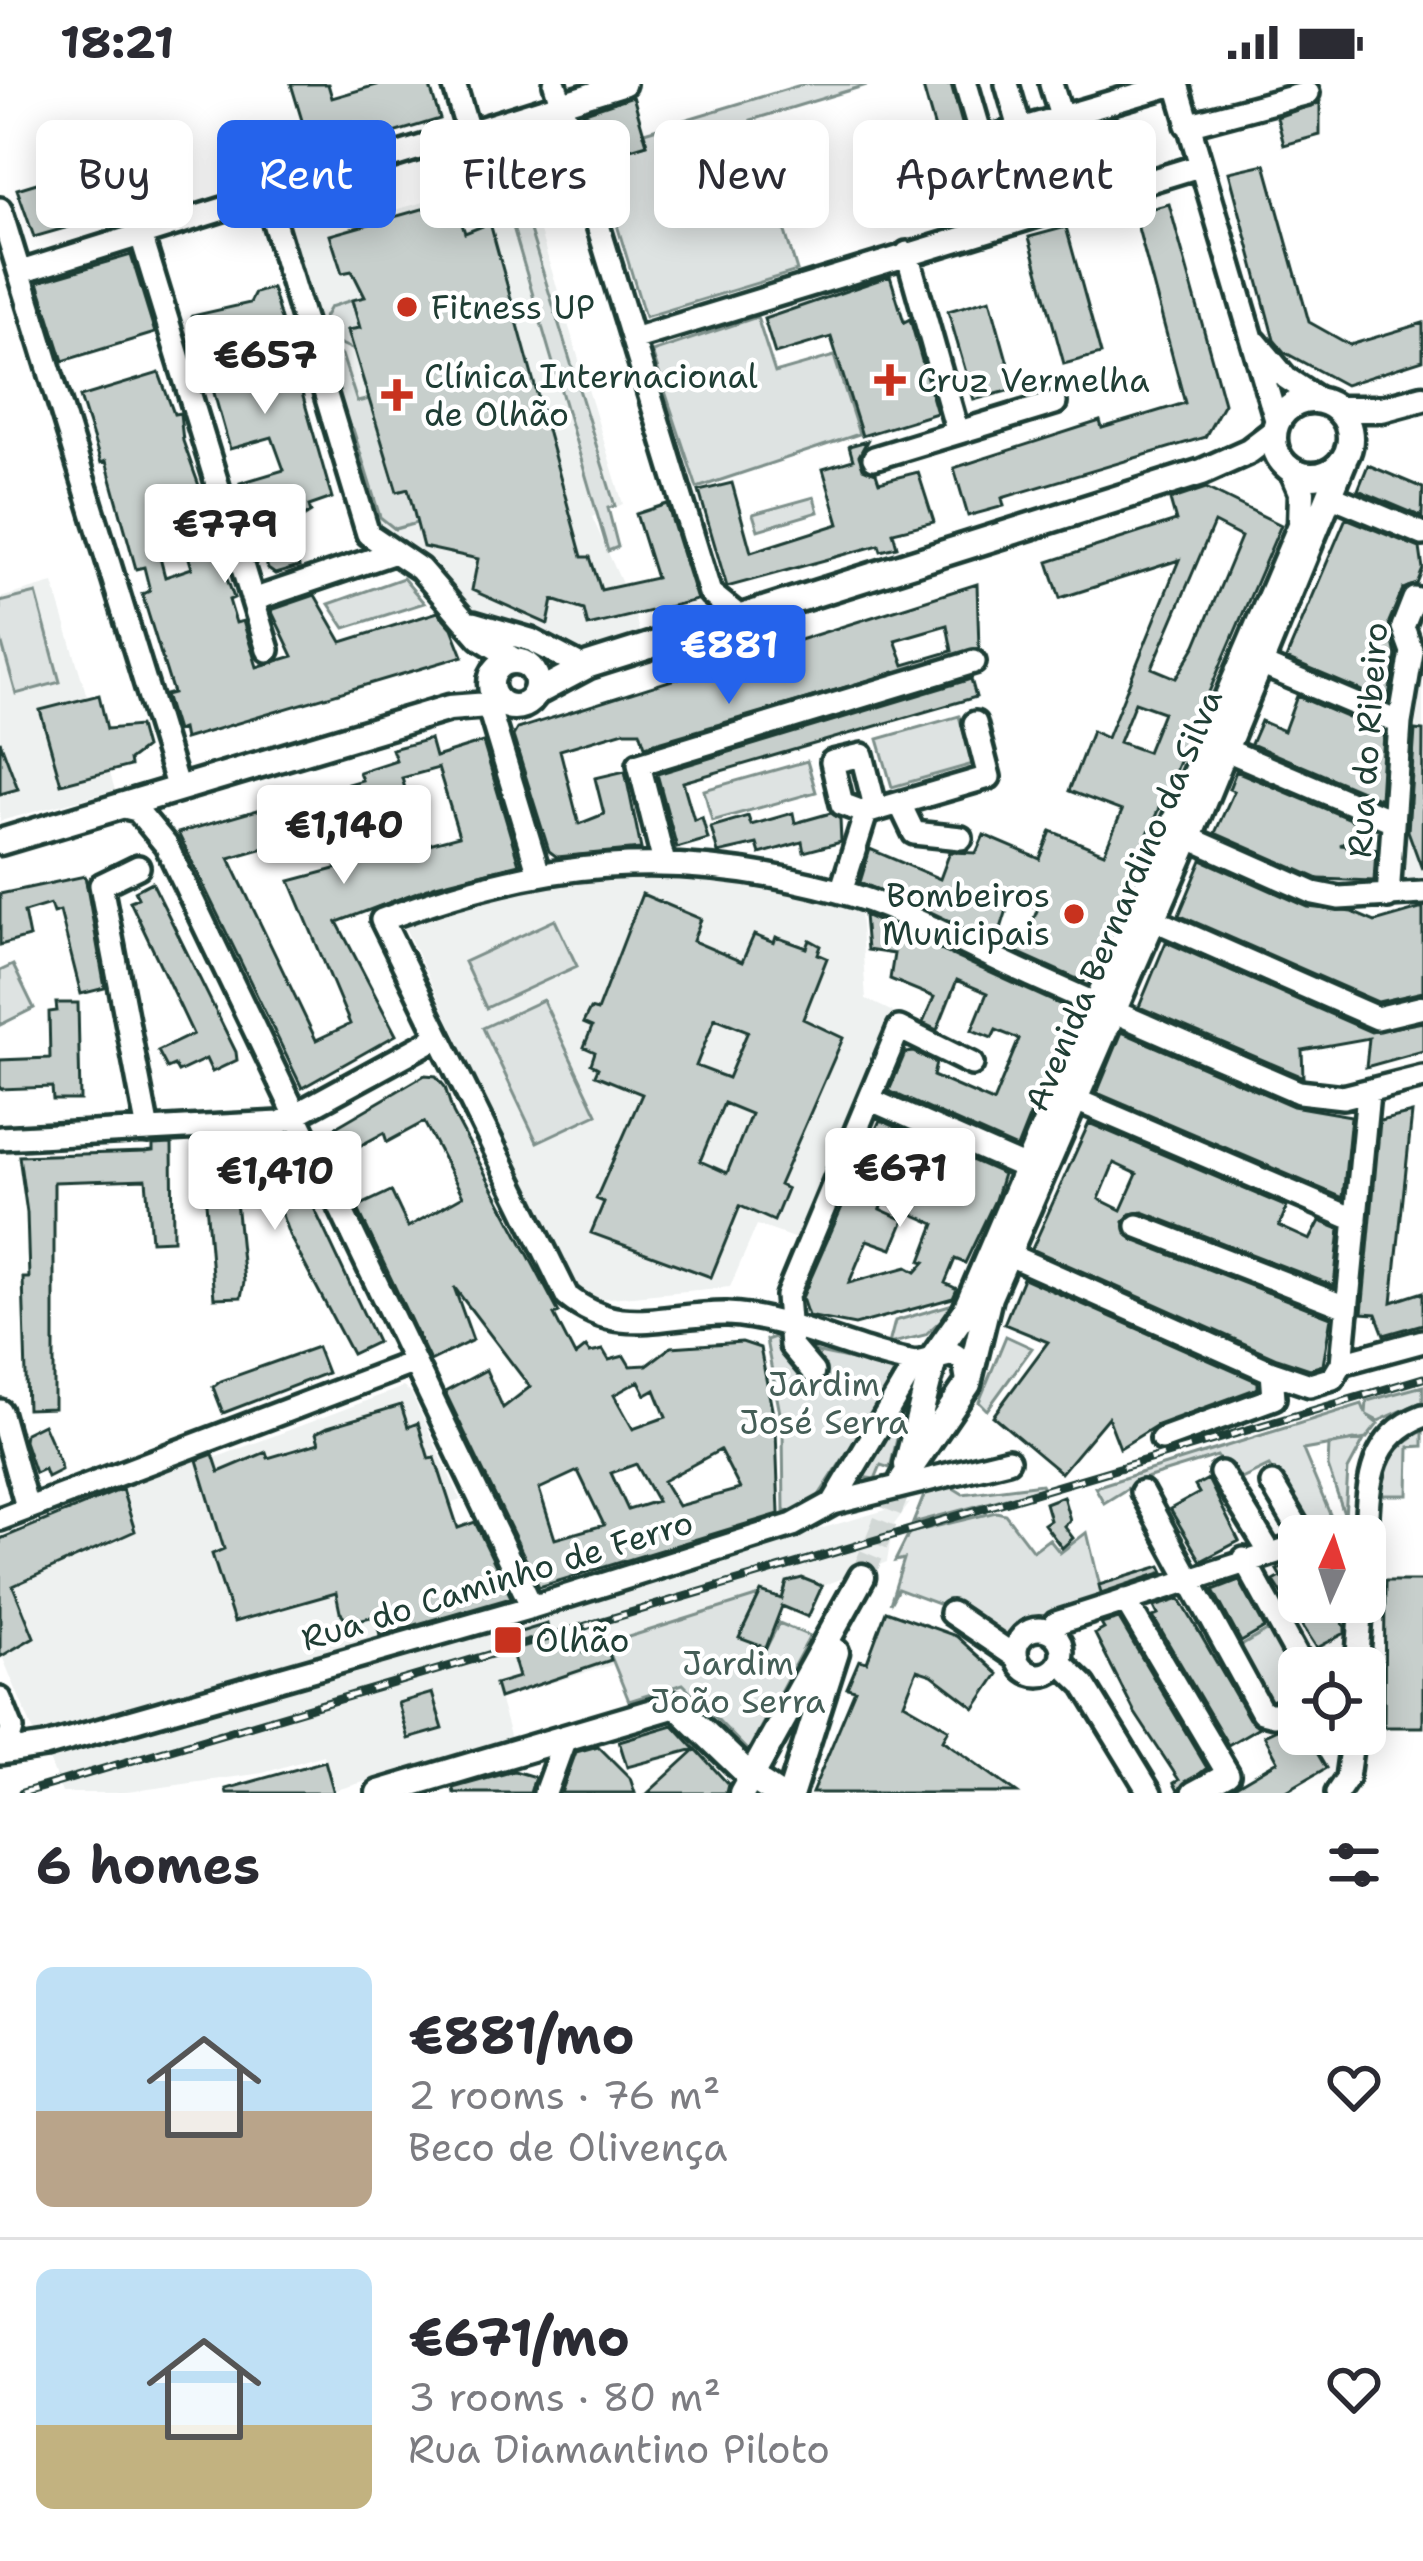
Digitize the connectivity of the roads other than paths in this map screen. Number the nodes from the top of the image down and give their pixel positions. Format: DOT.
graph roads {
  1 [pos="454,84"];
  2 [pos="624,84"];
  3 [pos="966,84"];
  4 [pos="1006,84"];
  5 [pos="1051,84"];
  6 [pos="1176,84"];
  7 [pos="1308,93"];
  8 [pos="558,94"];
  9 [pos="1061,116"];
  10 [pos="465,120"];
  11 [pos="495,120"];
  12 [pos="977,120"];
  13 [pos="1017,120"];
  14 [pos="1047,120"];
  15 [pos="1187,125"];
  16 [pos="1199,166"];
  17 [pos="1156,178"];
  18 [pos="0,209"];
  19 [pos="217,211"];
  20 [pos="276,228"];
  21 [pos="984,228"];
  22 [pos="141,235"];
  23 [pos="907,253"];
  24 [pos="21,272"];
  25 [pos="1247,327"];
  26 [pos="633,339"];
  27 [pos="1423,398"];
  28 [pos="1055,403"];
  29 [pos="1329,405"];
  30 [pos="1423,410"];
  31 [pos="1276,428"];
  32 [pos="957,430"];
  33 [pos="1347,451"];
  34 [pos="874,458"];
  35 [pos="1289,469"];
  36 [pos="1202,472"];
  37 [pos="1330,495"];
  38 [pos="1423,534"];
  39 [pos="394,552"];
  40 [pos="710,592"];
  41 [pos="253,600"];
  42 [pos="1423,601"];
  43 [pos="741,618"];
  44 [pos="465,619"];
  45 [pos="699,631"];
  46 [pos="268,650"];
  47 [pos="974,662"];
  48 [pos="521,663"];
  49 [pos="1258,663"];
  50 [pos="583,665"];
  51 [pos="491,679"];
  52 [pos="536,693"];
  53 [pos="495,705"];
  54 [pos="449,708"];
  55 [pos="975,723"];
  56 [pos="1400,724"];
  57 [pos="1235,754"];
  58 [pos="174,790"];
  59 [pos="120,806"];
  60 [pos="901,806"];
  61 [pos="1393,821"];
  62 [pos="1178,832"];
  63 [pos="961,838"];
  64 [pos="0,842"];
  65 [pos="166,845"];
  66 [pos="664,863"];
  67 [pos="138,867"];
  68 [pos="538,871"];
  69 [pos="841,892"];
  70 [pos="1423,893"];
  71 [pos="1388,897"];
  72 [pos="1152,919"];
  73 [pos="1423,1006"];
  74 [pos="1103,1007"];
  75 [pos="438,1037"];
  76 [pos="972,1064"];
  77 [pos="1423,1077"];
  78 [pos="1368,1093"];
  79 [pos="871,1100"];
  80 [pos="1076,1100"];
  81 [pos="296,1117"];
  82 [pos="148,1131"];
  83 [pos="0,1138"];
  84 [pos="1026,1168"];
  85 [pos="1356,1220"];
  86 [pos="1138,1226"];
  87 [pos="1007,1254"];
  88 [pos="1346,1307"];
  89 [pos="787,1326"];
  90 [pos="1423,1341"];
  91 [pos="926,1359"];
  92 [pos="412,1363"];
  93 [pos="1342,1363"];
  94 [pos="813,1372"];
  95 [pos="1272,1372"];
  96 [pos="968,1384"];
  97 [pos="0,1411"];
  98 [pos="1423,1416"];
  99 [pos="1162,1439"];
  100 [pos="1008,1460"];
  101 [pos="1221,1473"];
  102 [pos="1272,1484"];
  103 [pos="1142,1492"];
  104 [pos="833,1503"];
  105 [pos="27,1507"];
  106 [pos="1290,1515"];
  107 [pos="1367,1515"];
  108 [pos="0,1519"];
  109 [pos="1278,1551"];
  110 [pos="1270,1553"];
  111 [pos="1244,1559"];
  112 [pos="1188,1580"];
  113 [pos="1125,1600"];
  114 [pos="532,1607"];
  115 [pos="951,1613"];
  116 [pos="1050,1631"];
  117 [pos="1292,1647"];
  118 [pos="1016,1657"];
  119 [pos="1060,1662"];
  120 [pos="0,1699"];
  121 [pos="1278,1713"];
  122 [pos="565,1738"];
  123 [pos="3,1752"];
  124 [pos="1350,1755"];
  125 [pos="437,1785"];
  126 [pos="747,1785"];
  127 [pos="379,1793"];
  128 [pos="545,1793"];
  129 [pos="775,1793"];
  130 [pos="791,1793"];
  131 [pos="1150,1793"];
  132 [pos="1192,1793"];
  133 [pos="1337,1793"];
  1 -- 10 [label="street"];
  2 -- 8 [label="street"];
  3 -- 12 [label="street"];
  4 -- 13 [label="street"];
  5 -- 9 [label="street"];
  6 -- 9 [label="street"];
  6 -- 15 [label="street"];
  7 -- 15 [label="street"];
  8 -- 11 [label="street"];
  8 -- 26 [label="street"];
  9 -- 14 [label="street"];
  15 -- 16 [label="street"];
  16 -- 17 [label="street"];
  16 -- 25 [label="street"];
  18 -- 24 [label="street"];
  19 -- 22 [label="street"];
  20 -- 39 [label="street"];
  21 -- 23 [label="street"];
  22 -- 24 [label="street"];
  22 -- 41 [label="street"];
  23 -- 26 [label="street"];
  23 -- 32 [label="street"];
  24 -- 58 [label="street"];
  25 -- 29 [label="street"];
  25 -- 31 [label="street"];
  26 -- 40 [label="street"];
  27 -- 29 [label="main road"];
  28 -- 32 [label="street"];
  29 -- 31 [label="main road"];
  29 -- 33 [label="main road"];
  30 -- 33 [label="main road"];
  31 -- 35 [label="main road"];
  31 -- 36 [label="main road"];
  32 -- 34 [label="street"];
  33 -- 35 [label="main road"];
  33 -- 37 [label="main road, Avenida Bernardino da Silva"];
  35 -- 36 [label="main road"];
  35 -- 62 [label="main road, Avenida Bernardino da Silva"];
  36 -- 43 [label="main road"];
  37 -- 38 [label="street"];
  37 -- 49 [label="main road, Avenida Bernardino da Silva"];
  39 -- 41 [label="street"];
  39 -- 44 [label="street"];
  40 -- 43 [label="street"];
  40 -- 45 [label="street"];
  41 -- 46 [label="street"];
  42 -- 56 [label="street, Rua do Ribeiro"];
  43 -- 45 [label="main road"];
  44 -- 48 [label="street"];
  44 -- 50 [label="street"];
  45 -- 50 [label="main road"];
  47 -- 66 [label="street"];
  48 -- 50 [label="main road"];
  48 -- 51 [label="main road"];
  48 -- 52 [label="main road"];
  49 -- 56 [label="street"];
  49 -- 57 [label="main road, Avenida Bernardino da Silva"];
  50 -- 52 [label="main road"];
  51 -- 53 [label="main road"];
  51 -- 54 [label="main road"];
  52 -- 53 [label="main road"];
  53 -- 54 [label="main road"];
  53 -- 68 [label="street"];
  54 -- 58 [label="main road"];
  55 -- 60 [label="street"];
  56 -- 61 [label="street, Rua do Ribeiro"];
  57 -- 61 [label="street"];
  57 -- 62 [label="main road, Avenida Bernardino da Silva"];
  58 -- 59 [label="main road"];
  58 -- 65 [label="street"];
  59 -- 64 [label="main road"];
  59 -- 65 [label="street"];
  60 -- 63 [label="street"];
  60 -- 69 [label="street"];
  61 -- 71 [label="street, Rua do Ribeiro"];
  62 -- 71 [label="street"];
  62 -- 72 [label="main road, Avenida Bernardino da Silva"];
  62 -- 74 [label="main road, Avenida Bernardino da Silva"];
  65 -- 81 [label="street"];
  66 -- 68 [label="street"];
  66 -- 69 [label="street"];
  67 -- 82 [label="street"];
  68 -- 75 [label="street"];
  69 -- 74 [label="street"];
  70 -- 71 [label="street"];
  72 -- 73 [label="street"];
  72 -- 74 [label="main road, Avenida Bernardino da Silva"];
  74 -- 78 [label="street"];
  74 -- 80 [label="main road, Avenida Bernardino da Silva"];
  74 -- 84 [label="main road, Avenida Bernardino da Silva"];
  75 -- 81 [label="street"];
  75 -- 89 [label="street"];
  76 -- 79 [label="street"];
  77 -- 78 [label="street"];
  78 -- 85 [label="street"];
  79 -- 84 [label="street"];
  79 -- 89 [label="street"];
  80 -- 85 [label="street"];
  80 -- 87 [label="main road, Avenida Bernardino da Silva"];
  81 -- 82 [label="street"];
  81 -- 92 [label="street"];
  82 -- 83 [label="street"];
  84 -- 91 [label="main road, Avenida Bernardino da Silva"];
  85 -- 88 [label="street"];
  86 -- 88 [label="street"];
  87 -- 95 [label="street"];
  87 -- 96 [label="main road, Avenida Bernardino da Silva"];
  88 -- 93 [label="street"];
  89 -- 91 [label="street"];
  89 -- 94 [label="street"];
  90 -- 93 [label="street"];
  91 -- 96 [label="street"];
  91 -- 96 [label="main road, Avenida Bernardino da Silva"];
  91 -- 104 [label="street"];
  92 -- 105 [label="street"];
  92 -- 114 [label="street"];
  93 -- 95 [label="street"];
  95 -- 99 [label="street"];
  97 -- 105 [label="street"];
  98 -- 107 [label="street"];
  100 -- 104 [label="street, Rua do Caminho de Ferro"];
  101 -- 110 [label="street"];
  102 -- 106 [label="street"];
  103 -- 112 [label="street"];
  104 -- 114 [label="street, Rua do Caminho de Ferro"];
  105 -- 108 [label="street"];
  109 -- 110 [label="street"];
  110 -- 111 [label="street"];
  111 -- 112 [label="street"];
  111 -- 117 [label="street"];
  112 -- 113 [label="street"];
  112 -- 121 [label="street"];
  113 -- 116 [label="street"];
  113 -- 132 [label="street"];
  114 -- 123 [label="street, Rua do Caminho de Ferro"];
  115 -- 118 [label="street"];
  116 -- 118 [label="street"];
  116 -- 119 [label="street"];
  118 -- 119 [label="street"];
  119 -- 131 [label="street"];
  120 -- 123 [label="street"];
  122 -- 125 [label="main road"];
  122 -- 126 [label="main road"];
  122 -- 128 [label="street"];
  124 -- 133 [label="street"];
  125 -- 127 [label="main road"];
  126 -- 129 [label="main road"];
  126 -- 130 [label="main road"];
}
